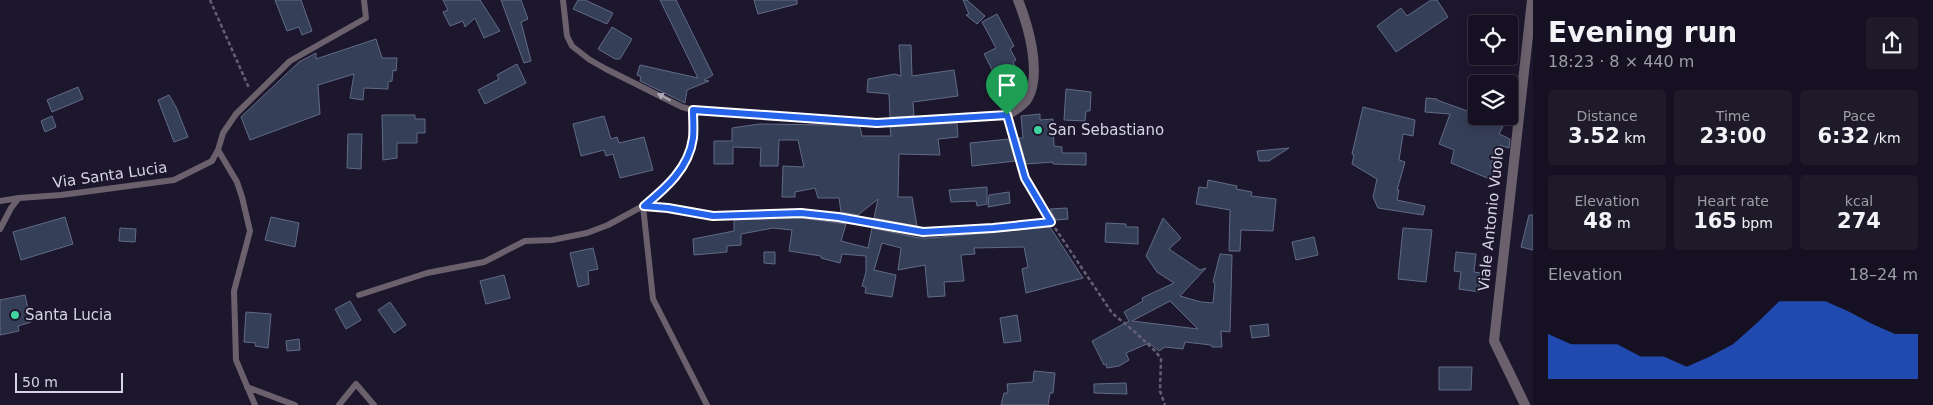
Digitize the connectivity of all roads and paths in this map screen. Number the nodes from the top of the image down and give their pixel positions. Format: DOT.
graph roads {
  1 [pos="210,0"];
  2 [pos="364,0"];
  3 [pos="563,0"];
  4 [pos="1018,0"];
  5 [pos="1532,0"];
  6 [pos="254,98"];
  7 [pos="693,110"];
  8 [pos="1007,115"];
  9 [pos="218,150"];
  10 [pos="19,198"];
  11 [pos="0,201"];
  12 [pos="644,206"];
  13 [pos="1051,222"];
  14 [pos="0,228"];
  15 [pos="359,296"];
  16 [pos="247,387"];
  17 [pos="255,405"];
  18 [pos="295,405"];
  19 [pos="339,405"];
  20 [pos="374,405"];
  21 [pos="707,405"];
  22 [pos="1165,405"];
  23 [pos="1525,405"];
  1 -- 6 [label="path"];
  2 -- 6 [label="lane, Via Santa Lucia"];
  7 -- 3 [label="lane, one-way"];
  4 -- 8 [label="street"];
  5 -- 23 [label="street, Viale Antonio Vuolo"];
  6 -- 9 [label="lane, Via Santa Lucia"];
  7 -- 8 [label="lane"];
  7 -- 12 [label="lane"];
  8 -- 13 [label="lane"];
  9 -- 10 [label="lane, Via Santa Lucia"];
  9 -- 16 [label="lane"];
  10 -- 11 [label="lane, Via Santa Lucia"];
  10 -- 14 [label="lane"];
  12 -- 13 [label="lane"];
  12 -- 15 [label="lane"];
  12 -- 21 [label="lane"];
  13 -- 22 [label="path"];
  16 -- 17 [label="lane"];
  16 -- 18 [label="lane"];
  19 -- 20 [label="lane"];
}
